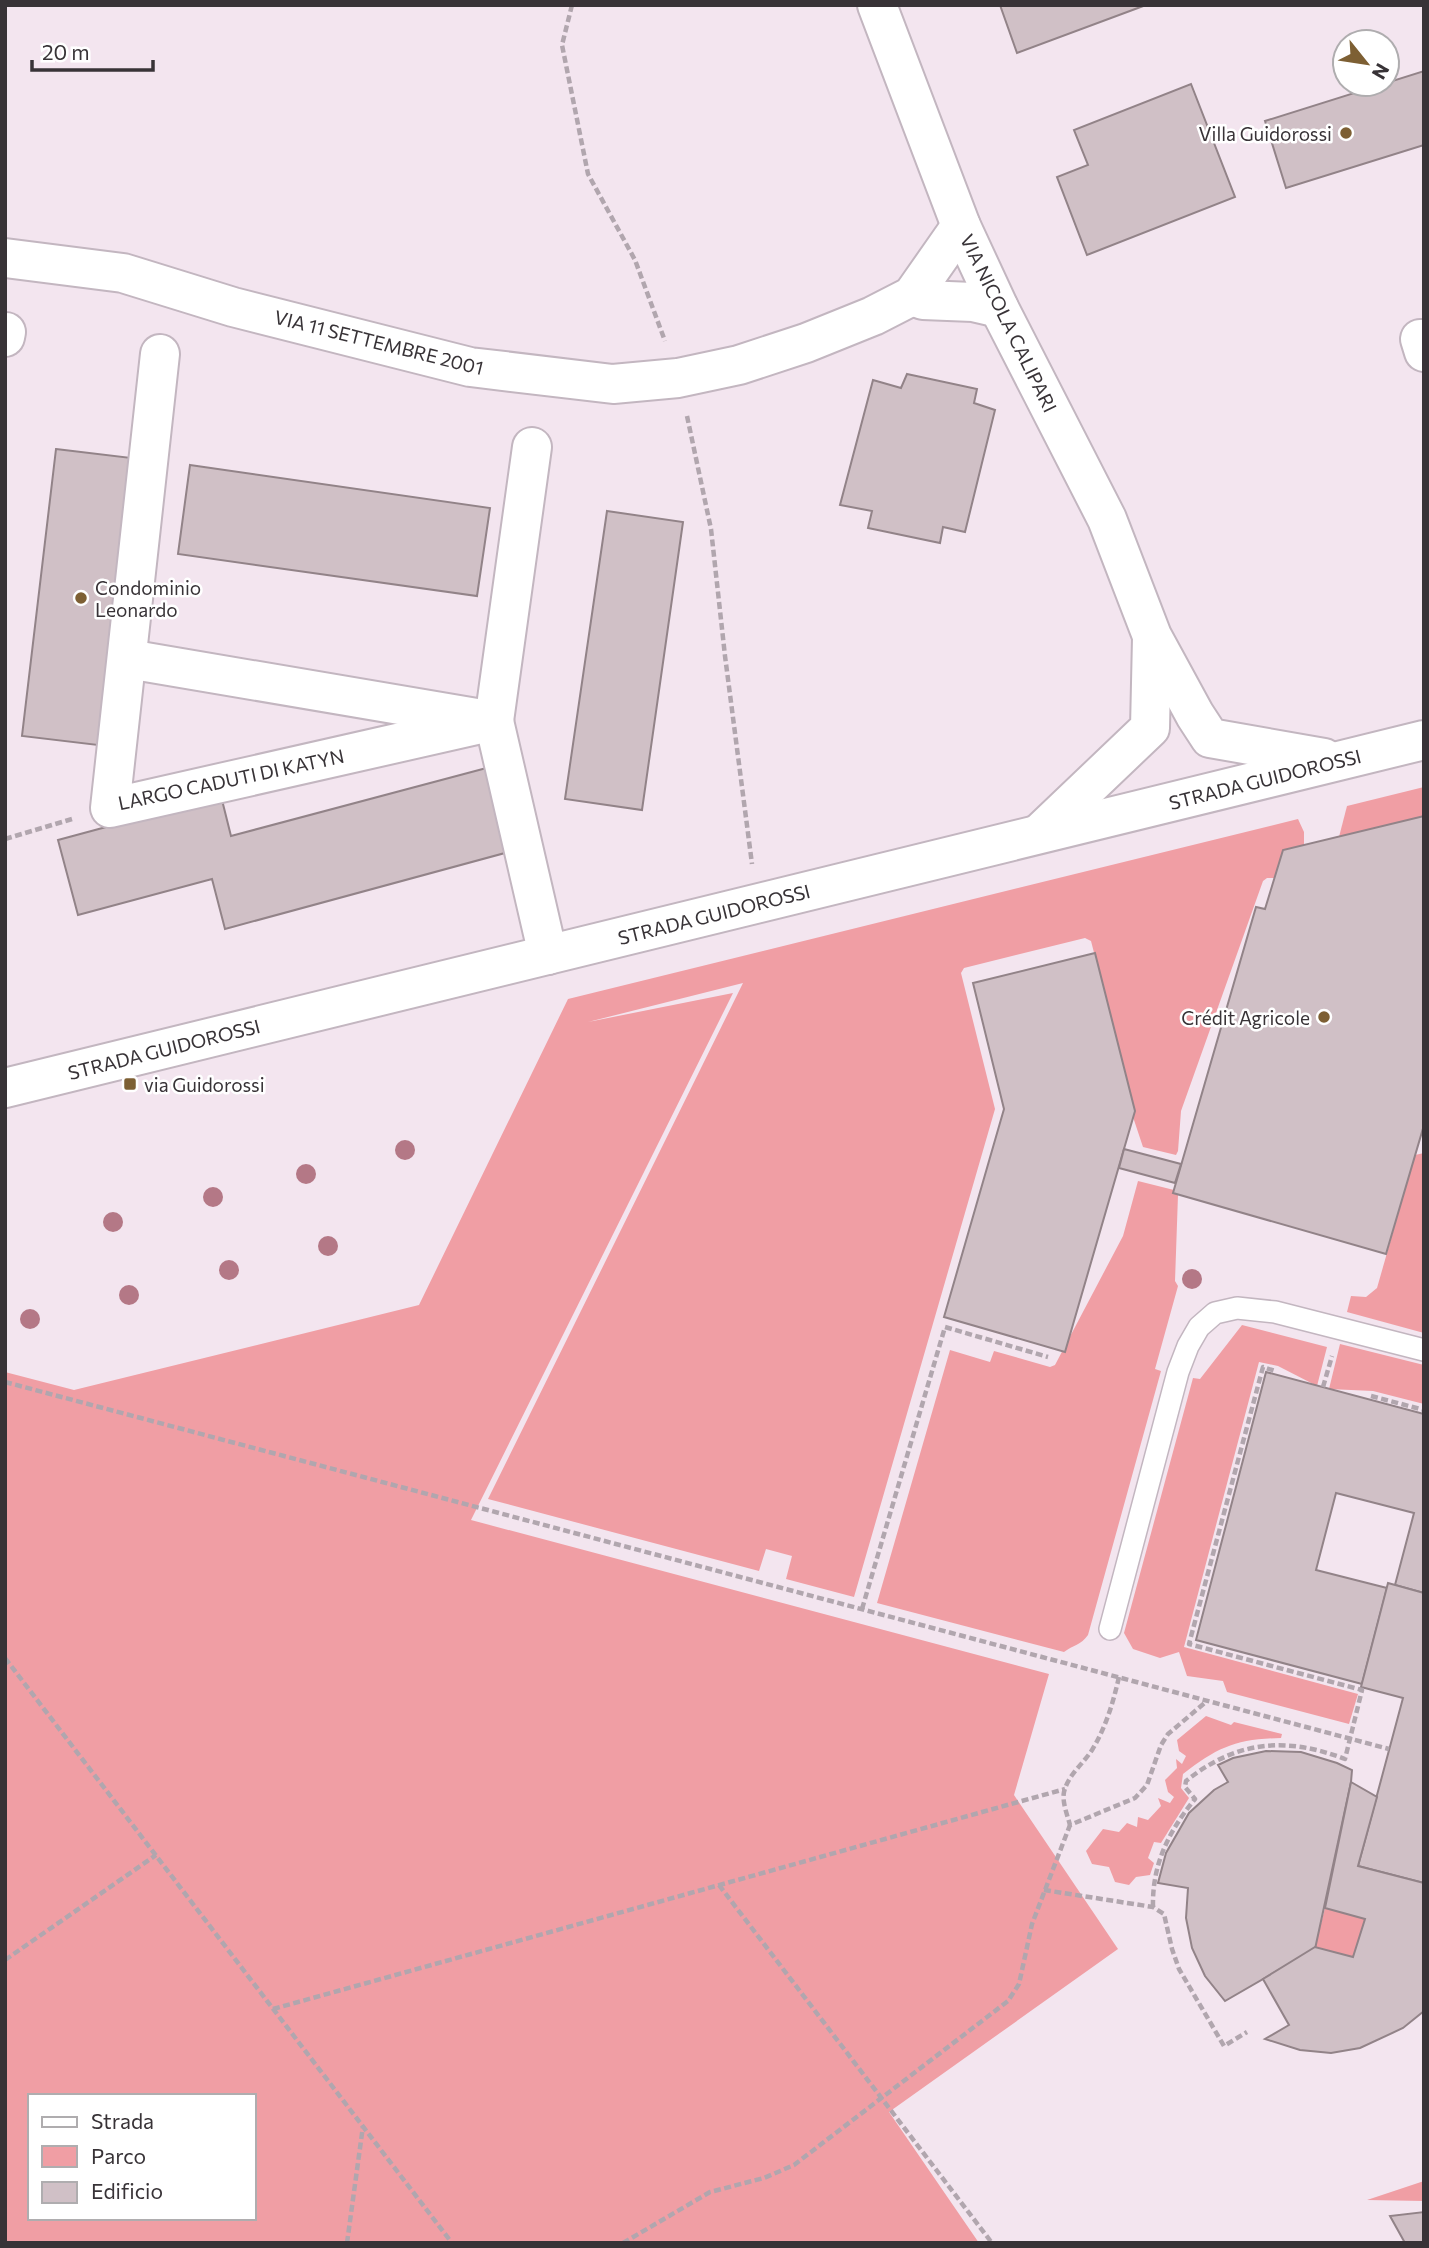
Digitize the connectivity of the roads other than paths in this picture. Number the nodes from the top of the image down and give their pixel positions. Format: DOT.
graph roads {
  1 [pos="877,5"];
  2 [pos="961,226"];
  3 [pos="5,258"];
  4 [pos="912,296"];
  5 [pos="999,308"];
  6 [pos="159,354"];
  7 [pos="532,447"];
  8 [pos="1153,636"];
  9 [pos="128,659"];
  10 [pos="494,721"];
  11 [pos="1424,740"];
  12 [pos="1339,761"];
  13 [pos="1040,834"];
  14 [pos="548,955"];
  15 [pos="5,1088"];
  16 [pos="1424,1350"];
  17 [pos="1110,1629"];
  1 -- 2 [label="street, VIA NICOLA CALIPARI"];
  2 -- 4 [label="street, VIA 11 SETTEMBRE 2001"];
  2 -- 5 [label="street, VIA NICOLA CALIPARI"];
  3 -- 4 [label="street, VIA 11 SETTEMBRE 2001"];
  4 -- 5 [label="street"];
  5 -- 8 [label="street, VIA NICOLA CALIPARI"];
  6 -- 9 [label="street, LARGO CADUTI DI KATYN"];
  7 -- 10 [label="street"];
  8 -- 12 [label="street, VIA NICOLA CALIPARI"];
  8 -- 13 [label="street, VIA NICOLA CALIPARI"];
  9 -- 10 [label="street"];
  9 -- 10 [label="street, LARGO CADUTI DI KATYN"];
  10 -- 14 [label="street"];
  11 -- 12 [label="street, STRADA GUIDOROSSI"];
  12 -- 13 [label="street, STRADA GUIDOROSSI"];
  13 -- 14 [label="street, STRADA GUIDOROSSI"];
  14 -- 15 [label="street, STRADA GUIDOROSSI"];
  16 -- 17 [label="lane"];
}
